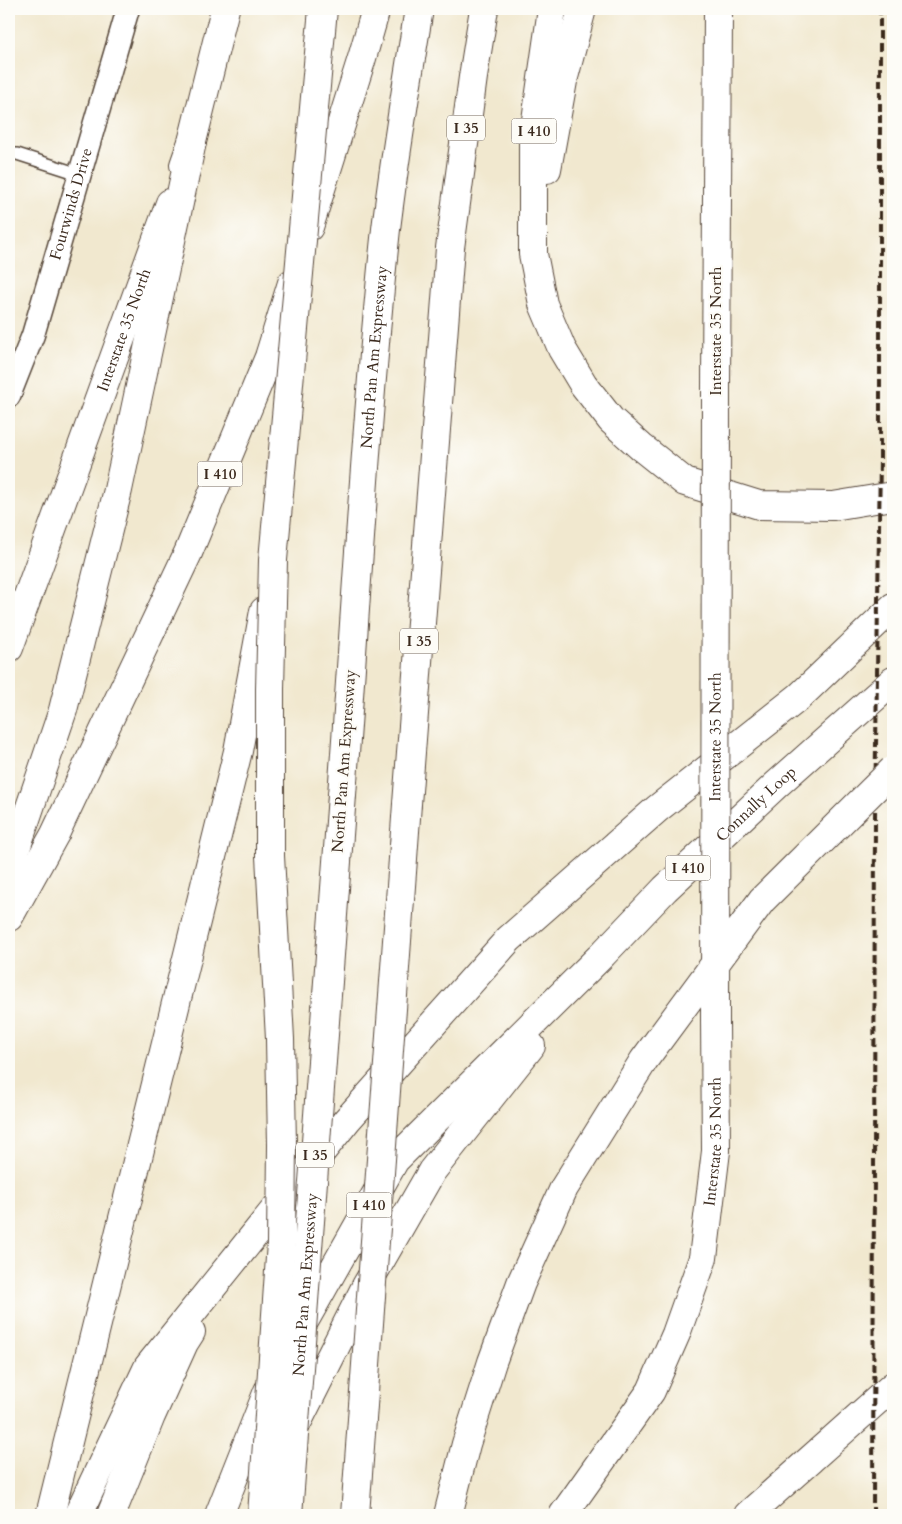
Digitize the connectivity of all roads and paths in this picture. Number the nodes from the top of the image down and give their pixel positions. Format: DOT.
graph roads {
  1 [pos="128,9"];
  2 [pos="225,9"];
  3 [pos="323,9"];
  4 [pos="376,9"];
  5 [pos="419,9"];
  6 [pos="484,9"];
  7 [pos="552,9"];
  8 [pos="582,9"];
  9 [pos="718,9"];
  10 [pos="192,142"];
  11 [pos="12,151"];
  12 [pos="79,174"];
  13 [pos="534,254"];
  14 [pos="9,396"];
  15 [pos="893,496"];
  16 [pos="273,560"];
  17 [pos="893,607"];
  18 [pos="9,648"];
  19 [pos="893,681"];
  20 [pos="893,690"];
  21 [pos="893,770"];
  22 [pos="776,785"];
  23 [pos="9,869"];
  24 [pos="9,917"];
  25 [pos="603,954"];
  26 [pos="242,1250"];
  27 [pos="893,1386"];
  28 [pos="50,1515"];
  29 [pos="78,1515"];
  30 [pos="111,1515"];
  31 [pos="219,1515"];
  32 [pos="254,1515"];
  33 [pos="262,1515"];
  34 [pos="288,1515"];
  35 [pos="354,1515"];
  36 [pos="448,1515"];
  37 [pos="564,1515"];
  38 [pos="748,1515"];
  1 -- 12 [label="street, Fourwinds Drive"];
  2 -- 10 [label="main road, Interstate 35 North"];
  3 -- 16 [label="main road, bridge"];
  4 -- 24 [label="main road, I 410"];
  5 -- 34 [label="main road, North Pan Am Expressway / I 35, bridge"];
  6 -- 35 [label="main road, I 35, bridge"];
  7 -- 13 [label="main road, I 410"];
  8 -- 13 [label="main road"];
  9 -- 37 [label="main road, Interstate 35 North, bridge"];
  10 -- 18 [label="main road, Interstate 35 North"];
  10 -- 23 [label="main road"];
  11 -- 12 [label="lane"];
  12 -- 14 [label="street, Fourwinds Drive"];
  13 -- 15 [label="main road, I 410"];
  16 -- 28 [label="main road, bridge"];
  16 -- 33 [label="main road, bridge"];
  17 -- 26 [label="main road"];
  19 -- 22 [label="main road, Connally Loop / I 410"];
  20 -- 22 [label="main road"];
  21 -- 36 [label="main road, bridge"];
  22 -- 25 [label="main road, Connally Loop / I 410"];
  25 -- 31 [label="main road, I 410"];
  25 -- 32 [label="main road"];
  26 -- 29 [label="main road"];
  26 -- 30 [label="main road"];
  27 -- 38 [label="main road"];
}
